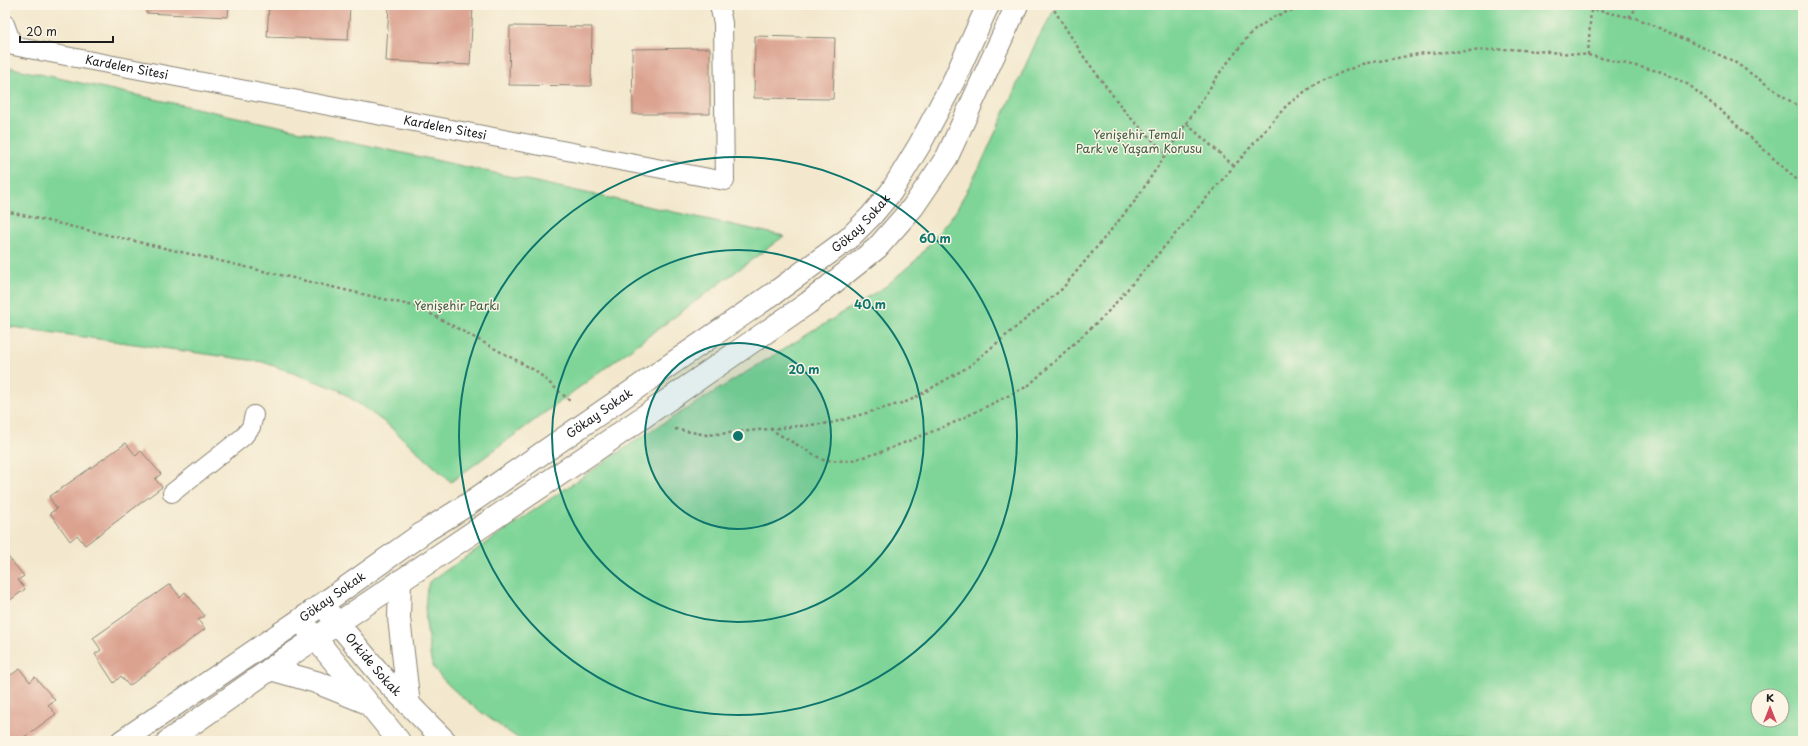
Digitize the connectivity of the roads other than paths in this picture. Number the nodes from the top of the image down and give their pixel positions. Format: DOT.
graph roads {
  1 [pos="718,5"];
  2 [pos="988,5"];
  3 [pos="1017,5"];
  4 [pos="5,24"];
  5 [pos="254,415"];
  6 [pos="172,493"];
  7 [pos="400,581"];
  8 [pos="322,604"];
  9 [pos="300,620"];
  10 [pos="337,623"];
  11 [pos="315,638"];
  12 [pos="270,669"];
  13 [pos="368,703"];
  14 [pos="409,705"];
  15 [pos="122,741"];
  16 [pos="168,741"];
  17 [pos="399,741"];
  18 [pos="445,741"];
  1 -- 4 [label="lane, Kardelen Sitesi"];
  2 -- 8 [label="street, Gökay Sokak"];
  3 -- 7 [label="street, Gökay Sokak"];
  5 -- 6 [label="lane"];
  7 -- 10 [label="street, Gökay Sokak"];
  7 -- 14 [label="street"];
  8 -- 9 [label="street, Gökay Sokak"];
  8 -- 10 [label="street, Orkide Sokak"];
  9 -- 11 [label="street"];
  9 -- 15 [label="street, Gökay Sokak"];
  10 -- 11 [label="street, Gökay Sokak"];
  10 -- 14 [label="street, Orkide Sokak"];
  11 -- 12 [label="street, Gökay Sokak"];
  11 -- 13 [label="street"];
  12 -- 13 [label="street"];
  12 -- 16 [label="street, Gökay Sokak"];
  13 -- 17 [label="street"];
  14 -- 18 [label="street, Orkide Sokak"];
}
